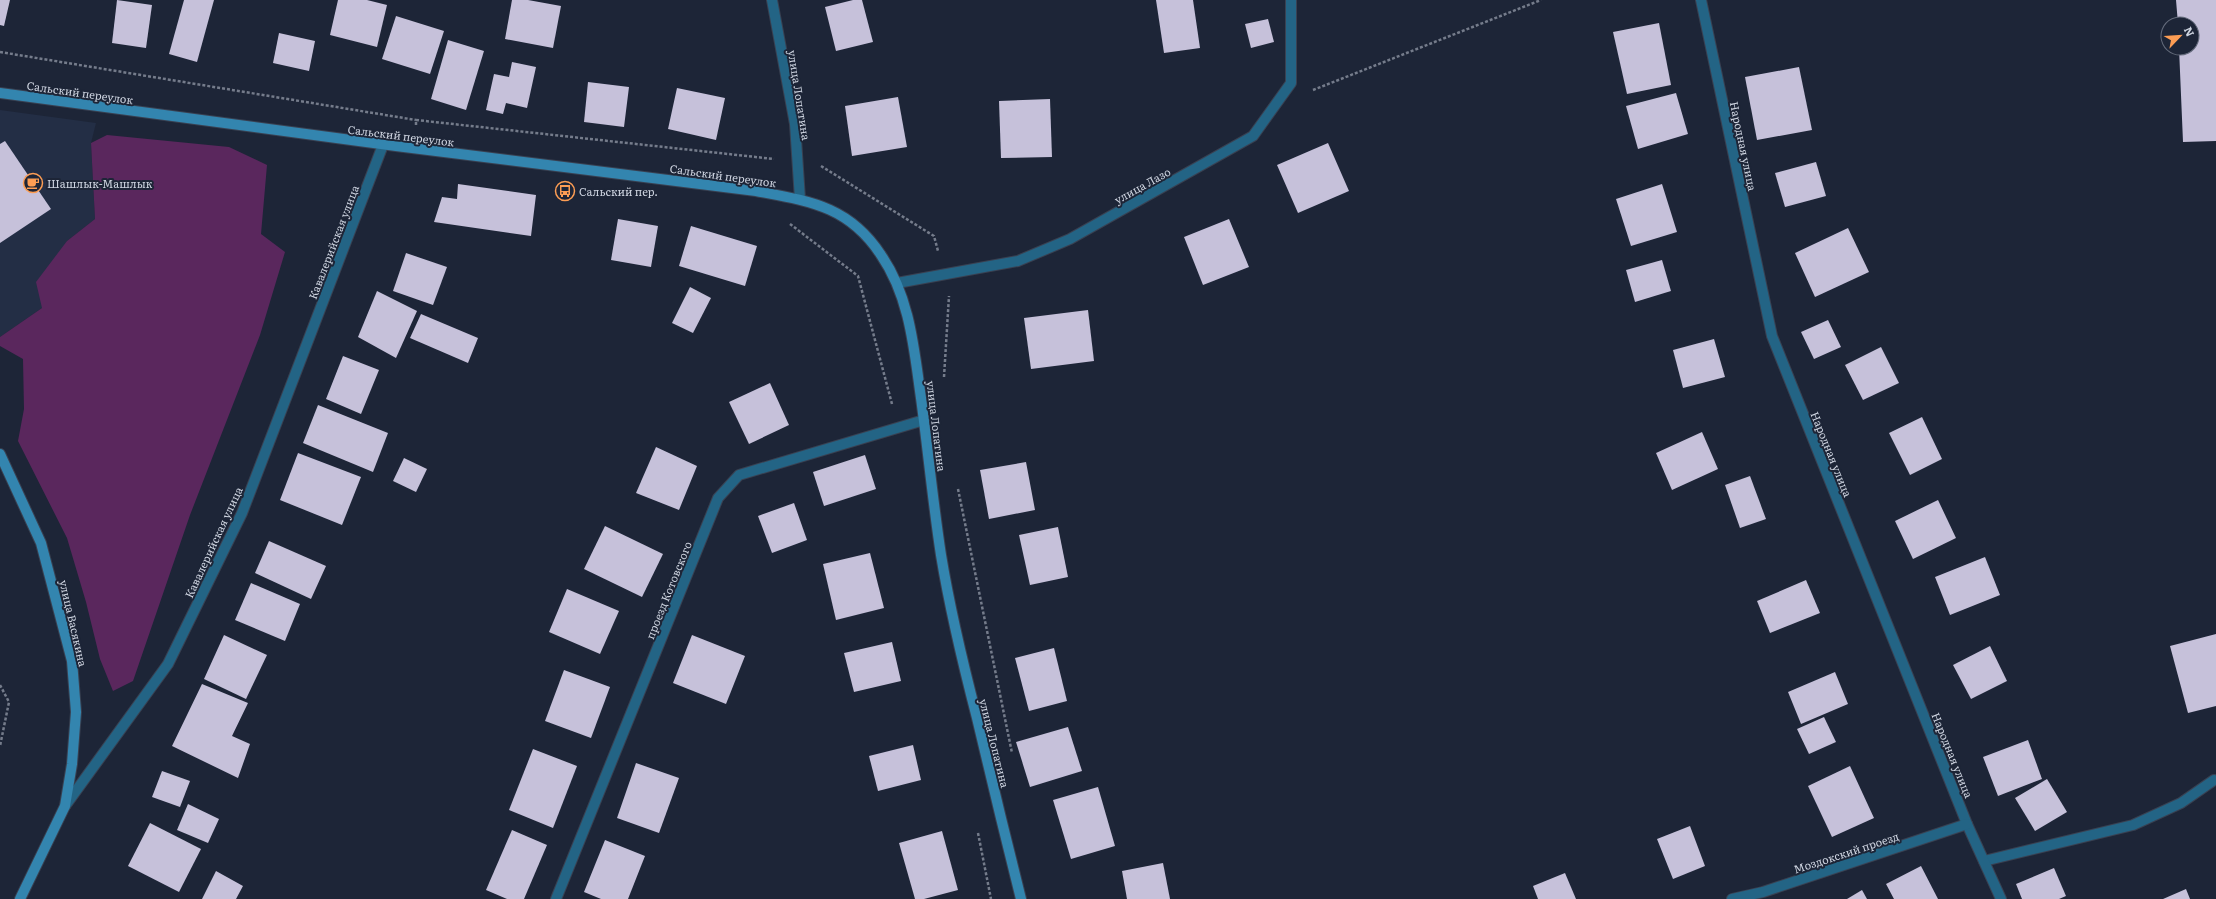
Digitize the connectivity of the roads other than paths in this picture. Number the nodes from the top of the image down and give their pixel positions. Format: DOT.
graph roads {
  1 [pos="772,0"];
  2 [pos="1291,0"];
  3 [pos="1701,0"];
  4 [pos="0,93"];
  5 [pos="383,145"];
  6 [pos="800,199"];
  7 [pos="896,282"];
  8 [pos="924,420"];
  9 [pos="0,454"];
  10 [pos="2214,780"];
  11 [pos="65,806"];
  12 [pos="1968,824"];
  13 [pos="1984,861"];
  14 [pos="20,899"];
  15 [pos="556,899"];
  16 [pos="1021,899"];
  17 [pos="1732,899"];
  18 [pos="2002,899"];
  1 -- 6 [label="street, улица Лопатина"];
  2 -- 7 [label="street, улица Лазо"];
  3 -- 12 [label="street, Народная улица"];
  4 -- 5 [label="street, Сальский переулок"];
  5 -- 6 [label="street, Сальский переулок"];
  5 -- 11 [label="street, Кавалерийская улица"];
  6 -- 7 [label="street, улица Лопатина"];
  7 -- 8 [label="street, улица Лопатина"];
  8 -- 15 [label="street, проезд Котовского"];
  8 -- 16 [label="street, улица Лопатина"];
  9 -- 11 [label="street, улица Васякина"];
  10 -- 13 [label="street"];
  11 -- 14 [label="street, Кавалерийская улица"];
  12 -- 13 [label="street, Народная улица"];
  12 -- 17 [label="street, Моздокский проезд"];
  13 -- 18 [label="street, Народная улица"];
}
